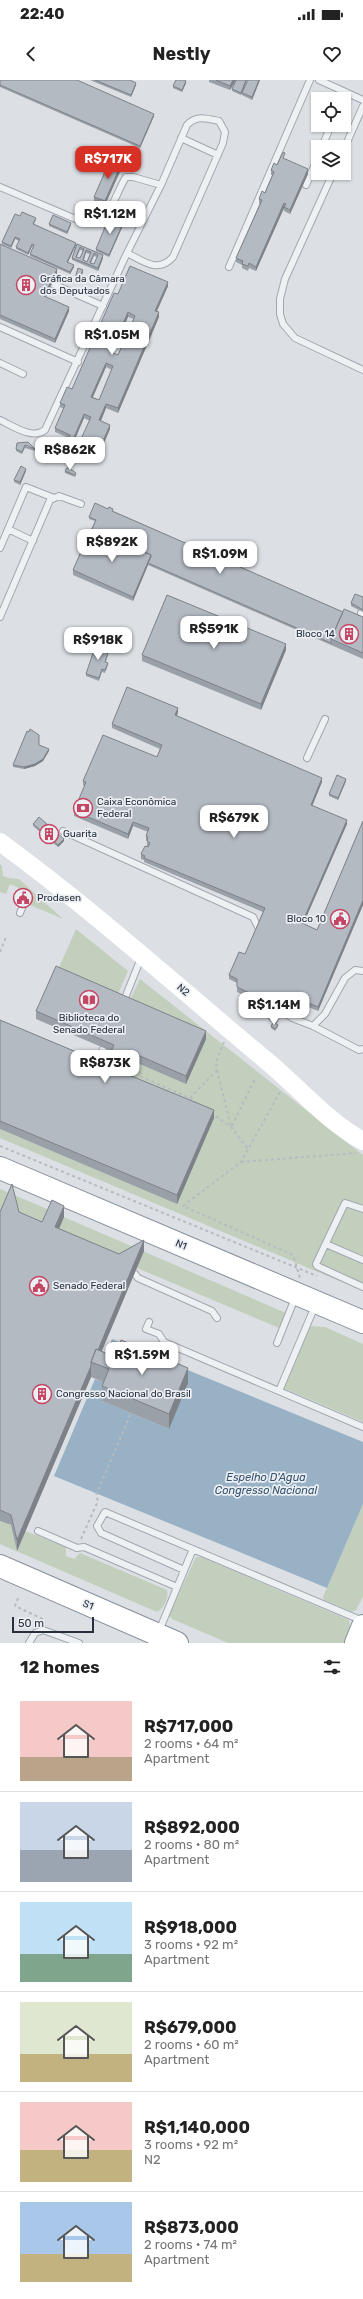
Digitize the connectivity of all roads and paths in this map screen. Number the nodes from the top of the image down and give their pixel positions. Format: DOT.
graph roads {
  1 [pos="310,80"];
  2 [pos="319,80"];
  3 [pos="345,92"];
  4 [pos="351,95"];
  5 [pos="363,100"];
  6 [pos="363,106"];
  7 [pos="181,138"];
  8 [pos="348,140"];
  9 [pos="218,155"];
  10 [pos="311,174"];
  11 [pos="330,180"];
  12 [pos="161,185"];
  13 [pos="306,186"];
  14 [pos="0,187"];
  15 [pos="127,253"];
  16 [pos="229,267"];
  17 [pos="34,276"];
  18 [pos="104,306"];
  19 [pos="0,327"];
  20 [pos="78,362"];
  21 [pos="0,363"];
  22 [pos="363,370"];
  23 [pos="23,374"];
  24 [pos="0,420"];
  25 [pos="54,498"];
  26 [pos="81,504"];
  27 [pos="8,529"];
  28 [pos="33,541"];
  29 [pos="0,548"];
  30 [pos="0,616"];
  31 [pos="325,719"];
  32 [pos="307,758"];
  33 [pos="63,831"];
  34 [pos="0,842"];
  35 [pos="24,903"];
  36 [pos="20,913"];
  37 [pos="261,936"];
  38 [pos="6,937"];
  39 [pos="0,952"];
  40 [pos="142,957"];
  41 [pos="363,971"];
  42 [pos="271,1002"];
  43 [pos="123,1003"];
  44 [pos="313,1026"];
  45 [pos="229,1030"];
  46 [pos="104,1048"];
  47 [pos="363,1049"];
  48 [pos="95,1068"];
  49 [pos="217,1070"];
  50 [pos="141,1072"];
  51 [pos="288,1078"];
  52 [pos="255,1079"];
  53 [pos="190,1098"];
  54 [pos="202,1106"];
  55 [pos="208,1110"];
  56 [pos="231,1127"];
  57 [pos="363,1141"];
  58 [pos="0,1146"];
  59 [pos="248,1149"];
  60 [pos="363,1153"];
  61 [pos="241,1162"];
  62 [pos="0,1168"];
  63 [pos="363,1209"];
  64 [pos="326,1244"];
  65 [pos="363,1260"];
  66 [pos="297,1268"];
  67 [pos="135,1274"];
  68 [pos="323,1279"];
  69 [pos="363,1287"];
  70 [pos="306,1298"];
  71 [pos="217,1318"];
  72 [pos="149,1322"];
  73 [pos="363,1322"];
  74 [pos="277,1343"];
  75 [pos="151,1355"];
  76 [pos="149,1360"];
  77 [pos="279,1391"];
  78 [pos="131,1413"];
  79 [pos="363,1427"];
  80 [pos="96,1495"];
  81 [pos="38,1531"];
  82 [pos="193,1549"];
  83 [pos="0,1566"];
  84 [pos="184,1570"];
  85 [pos="177,1587"];
  86 [pos="18,1598"];
  87 [pos="44,1617"];
  88 [pos="363,1621"];
  89 [pos="363,1626"];
  90 [pos="167,1639"];
  91 [pos="29,1643"];
  92 [pos="79,1643"];
  93 [pos="356,1643"];
  1 -- 16 [label="lane"];
  2 -- 3 [label="lane"];
  4 -- 5 [label="lane"];
  6 -- 8 [label="lane"];
  7 -- 9 [label="lane"];
  7 -- 9 [label="lane"];
  7 -- 12 [label="lane"];
  9 -- 15 [label="lane"];
  10 -- 13 [label="lane"];
  11 -- 22 [label="lane"];
  12 -- 14 [label="lane"];
  12 -- 15 [label="lane"];
  15 -- 18 [label="lane"];
  17 -- 18 [label="lane"];
  18 -- 20 [label="lane"];
  19 -- 20 [label="lane"];
  20 -- 24 [label="lane"];
  21 -- 23 [label="lane"];
  25 -- 26 [label="lane"];
  25 -- 27 [label="lane"];
  25 -- 28 [label="lane"];
  27 -- 28 [label="lane"];
  27 -- 29 [label="lane"];
  28 -- 30 [label="lane"];
  31 -- 32 [label="lane"];
  33 -- 37 [label="lane"];
  34 -- 40 [label="main road, N2"];
  35 -- 36 [label="lane"];
  38 -- 39 [label="path, bridge"];
  40 -- 43 [label="lane"];
  40 -- 45 [label="main road, N2"];
  41 -- 44 [label="lane"];
  42 -- 44 [label="lane"];
  44 -- 47 [label="lane"];
  45 -- 49 [label="path"];
  45 -- 51 [label="main road, N2"];
  46 -- 48 [label="lane"];
  49 -- 53 [label="path"];
  49 -- 56 [label="path"];
  50 -- 53 [label="path"];
  51 -- 57 [label="main road, N2"];
  51 -- 59 [label="path"];
  52 -- 56 [label="path"];
  53 -- 54 [label="path"];
  55 -- 56 [label="path"];
  56 -- 59 [label="path"];
  58 -- 66 [label="path"];
  59 -- 61 [label="path"];
  60 -- 61 [label="path"];
  61 -- 66 [label="path"];
  62 -- 70 [label="highway, N1"];
  63 -- 64 [label="lane"];
  64 -- 65 [label="lane"];
  64 -- 69 [label="lane"];
  66 -- 68 [label="path"];
  66 -- 70 [label="path"];
  67 -- 71 [label="lane"];
  70 -- 73 [label="highway, N1"];
  70 -- 74 [label="lane"];
  70 -- 77 [label="lane"];
  72 -- 77 [label="lane"];
  75 -- 76 [label="path"];
  77 -- 79 [label="lane"];
  78 -- 80 [label="path"];
  81 -- 85 [label="lane"];
  82 -- 84 [label="lane"];
  82 -- 84 [label="lane"];
  82 -- 88 [label="lane"];
  83 -- 90 [label="highway, S1"];
  84 -- 85 [label="lane"];
  85 -- 90 [label="lane"];
  86 -- 87 [label="path"];
  89 -- 93 [label="highway"];
  91 -- 92 [label="lane"];
}
